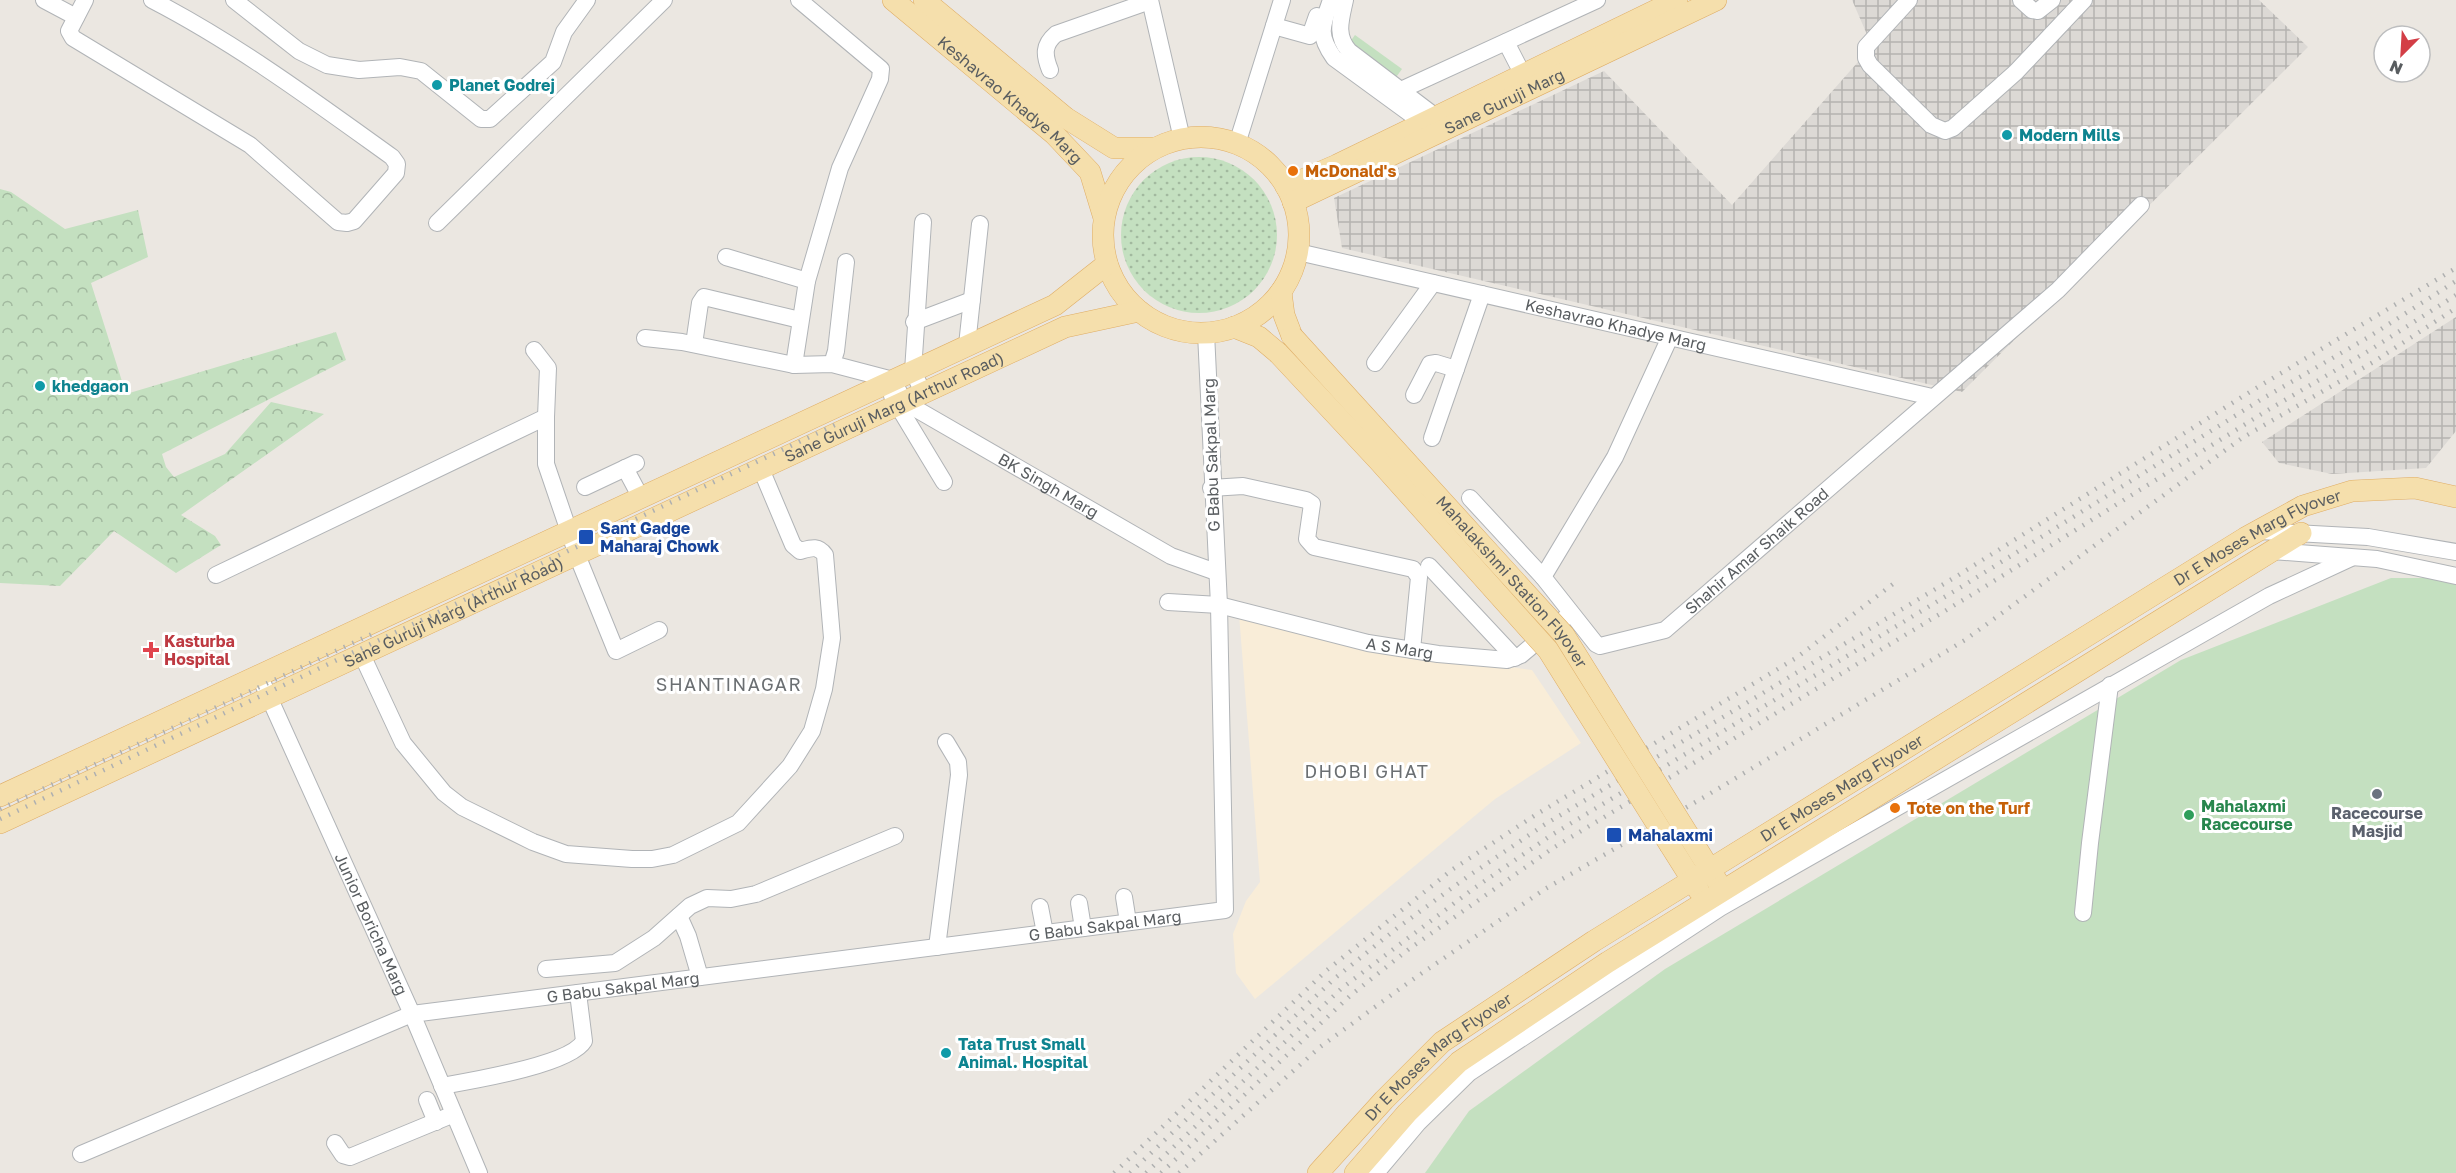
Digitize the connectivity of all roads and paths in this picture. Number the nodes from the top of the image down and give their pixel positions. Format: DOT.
graph roads {
  1 [pos="44,0"];
  2 [pos="85,0"];
  3 [pos="152,0"];
  4 [pos="234,0"];
  5 [pos="587,0"];
  6 [pos="664,0"];
  7 [pos="799,0"];
  8 [pos="893,0"];
  9 [pos="924,0"];
  10 [pos="1282,0"];
  11 [pos="1322,0"];
  12 [pos="1331,0"];
  13 [pos="1345,0"];
  14 [pos="1597,0"];
  15 [pos="1677,0"];
  16 [pos="1909,0"];
  17 [pos="2021,0"];
  18 [pos="2052,0"];
  19 [pos="2084,0"];
  20 [pos="1150,1"];
  21 [pos="1708,2"];
  22 [pos="76,16"];
  23 [pos="1274,26"];
  24 [pos="1506,42"];
  25 [pos="1607,43"];
  26 [pos="1050,70"];
  27 [pos="1533,76"];
  28 [pos="1401,90"];
  29 [pos="1430,120"];
  30 [pos="1182,139"];
  31 [pos="1238,144"];
  32 [pos="1154,148"];
  33 [pos="1290,194"];
  34 [pos="2142,205"];
  35 [pos="1104,218"];
  36 [pos="923,222"];
  37 [pos="437,223"];
  38 [pos="980,224"];
  39 [pos="1298,252"];
  40 [pos="726,257"];
  41 [pos="846,262"];
  42 [pos="1107,264"];
  43 [pos="807,281"];
  44 [pos="1433,283"];
  45 [pos="1281,292"];
  46 [pos="1482,294"];
  47 [pos="972,300"];
  48 [pos="1139,311"];
  49 [pos="800,320"];
  50 [pos="914,322"];
  51 [pos="1010,325"];
  52 [pos="1234,327"];
  53 [pos="1206,333"];
  54 [pos="1670,337"];
  55 [pos="645,338"];
  56 [pos="694,344"];
  57 [pos="967,345"];
  58 [pos="1021,347"];
  59 [pos="534,350"];
  60 [pos="947,355"];
  61 [pos="1375,363"];
  62 [pos="832,364"];
  63 [pos="794,365"];
  64 [pos="1456,369"];
  65 [pos="913,371"];
  66 [pos="957,377"];
  67 [pos="889,382"];
  68 [pos="1414,394"];
  69 [pos="1932,397"];
  70 [pos="908,400"];
  71 [pos="546,417"];
  72 [pos="1432,438"];
  73 [pos="761,469"];
  74 [pos="944,482"];
  75 [pos="585,487"];
  76 [pos="1211,488"];
  77 [pos="2456,497"];
  78 [pos="641,498"];
  79 [pos="1470,498"];
  80 [pos="569,531"];
  81 [pos="2301,534"];
  82 [pos="2252,535"];
  83 [pos="2456,552"];
  84 [pos="577,555"];
  85 [pos="2266,555"];
  86 [pos="2350,558"];
  87 [pos="1429,566"];
  88 [pos="1216,572"];
  89 [pos="216,575"];
  90 [pos="2456,576"];
  91 [pos="1543,577"];
  92 [pos="1168,602"];
  93 [pos="1219,605"];
  94 [pos="1570,613"];
  95 [pos="659,630"];
  96 [pos="1412,650"];
  97 [pos="362,655"];
  98 [pos="1515,658"];
  99 [pos="259,675"];
  100 [pos="2110,685"];
  101 [pos="226,691"];
  102 [pos="270,698"];
  103 [pos="237,713"];
  104 [pos="151,726"];
  105 [pos="946,742"];
  106 [pos="162,748"];
  107 [pos="51,772"];
  108 [pos="63,794"];
  109 [pos="0,796"];
  110 [pos="0,823"];
  111 [pos="896,836"];
  112 [pos="1701,875"];
  113 [pos="1124,897"];
  114 [pos="1714,897"];
  115 [pos="1079,903"];
  116 [pos="1040,907"];
  117 [pos="2083,913"];
  118 [pos="679,916"];
  119 [pos="1128,922"];
  120 [pos="1083,928"];
  121 [pos="1045,933"];
  122 [pos="938,946"];
  123 [pos="615,963"];
  124 [pos="546,969"];
  125 [pos="700,977"];
  126 [pos="620,987"];
  127 [pos="578,993"];
  128 [pos="412,1014"];
  129 [pos="442,1086"];
  130 [pos="427,1100"];
  131 [pos="454,1114"];
  132 [pos="436,1122"];
  133 [pos="335,1143"];
  134 [pos="81,1154"];
  135 [pos="479,1173"];
  136 [pos="1318,1173"];
  137 [pos="1355,1173"];
  138 [pos="1376,1173"];
  1 -- 22 [label="street"];
  2 -- 22 [label="street"];
  3 -- 22 [label="street"];
  4 -- 5 [label="street"];
  6 -- 37 [label="street"];
  7 -- 43 [label="street"];
  8 -- 35 [label="main road, Keshavrao Khadye Marg"];
  9 -- 32 [label="main road, Keshavrao Khadye Marg"];
  10 -- 23 [label="street"];
  11 -- 23 [label="street"];
  12 -- 29 [label="street"];
  13 -- 28 [label="street"];
  14 -- 24 [label="street"];
  15 -- 25 [label="main road, Sane Guruji Marg"];
  16 -- 19 [label="street"];
  17 -- 18 [label="street"];
  20 -- 26 [label="street"];
  20 -- 30 [label="street"];
  21 -- 25 [label="main road, Sane Guruji Marg"];
  23 -- 31 [label="street"];
  24 -- 27 [label="street"];
  24 -- 28 [label="street"];
  25 -- 27 [label="main road, Sane Guruji Marg"];
  27 -- 29 [label="main road, Sane Guruji Marg"];
  27 -- 33 [label="main road, Sane Guruji Marg"];
  28 -- 29 [label="street"];
  29 -- 33 [label="main road, Sane Guruji Marg"];
  30 -- 31 [label="main road"];
  30 -- 32 [label="main road"];
  31 -- 33 [label="main road"];
  32 -- 35 [label="main road"];
  33 -- 39 [label="main road"];
  34 -- 69 [label="street"];
  35 -- 42 [label="main road"];
  36 -- 50 [label="street"];
  38 -- 47 [label="street"];
  39 -- 44 [label="street, Keshavrao Khadye Marg"];
  39 -- 45 [label="main road"];
  40 -- 43 [label="street"];
  41 -- 62 [label="street"];
  42 -- 48 [label="main road"];
  42 -- 51 [label="main road, Sane Guruji Marg (Arthur Road)"];
  43 -- 49 [label="street"];
  44 -- 46 [label="street, Keshavrao Khadye Marg"];
  44 -- 61 [label="street"];
  45 -- 52 [label="main road"];
  45 -- 112 [label="main road, Mahalakshmi Station Flyover, bridge"];
  46 -- 54 [label="street, Keshavrao Khadye Marg"];
  46 -- 64 [label="street"];
  47 -- 50 [label="street"];
  47 -- 57 [label="street"];
  48 -- 53 [label="main road"];
  48 -- 58 [label="main road, Sane Guruji Marg (Arthur Road)"];
  49 -- 56 [label="street"];
  49 -- 63 [label="street"];
  50 -- 65 [label="street"];
  51 -- 57 [label="main road, Sane Guruji Marg (Arthur Road)"];
  51 -- 58 [label="main road"];
  52 -- 53 [label="main road"];
  52 -- 112 [label="main road, Mahalakshmi Station Flyover, bridge"];
  53 -- 76 [label="street, G Babu Sakpal Marg"];
  54 -- 69 [label="street, Keshavrao Khadye Marg"];
  54 -- 91 [label="street"];
  55 -- 56 [label="street"];
  56 -- 63 [label="street"];
  57 -- 60 [label="main road, Sane Guruji Marg (Arthur Road)"];
  58 -- 66 [label="main road, Sane Guruji Marg (Arthur Road)"];
  59 -- 71 [label="street"];
  60 -- 65 [label="main road, Sane Guruji Marg (Arthur Road)"];
  60 -- 66 [label="main road"];
  62 -- 63 [label="street"];
  62 -- 67 [label="street"];
  64 -- 68 [label="street"];
  64 -- 72 [label="street"];
  65 -- 67 [label="main road, Sane Guruji Marg (Arthur Road)"];
  65 -- 70 [label="street"];
  66 -- 70 [label="main road, Sane Guruji Marg (Arthur Road)"];
  67 -- 70 [label="street"];
  67 -- 78 [label="main road, Sane Guruji Marg (Arthur Road)"];
  69 -- 94 [label="street, Shahir Amar Shaik Road"];
  70 -- 73 [label="main road, Sane Guruji Marg (Arthur Road)"];
  70 -- 74 [label="street"];
  70 -- 88 [label="street, BK Singh Marg"];
  71 -- 80 [label="street"];
  71 -- 89 [label="street"];
  73 -- 84 [label="main road, Sane Guruji Marg (Arthur Road)"];
  73 -- 97 [label="street"];
  75 -- 78 [label="street"];
  76 -- 88 [label="street, G Babu Sakpal Marg"];
  76 -- 96 [label="street"];
  77 -- 82 [label="main road, Dr E Moses Marg Flyover"];
  78 -- 80 [label="main road, Sane Guruji Marg (Arthur Road)"];
  79 -- 91 [label="street"];
  80 -- 84 [label="street"];
  80 -- 99 [label="main road, Sane Guruji Marg (Arthur Road)"];
  81 -- 82 [label="street"];
  81 -- 83 [label="street"];
  81 -- 85 [label="main road, Dr E Moses Marg Flyover"];
  82 -- 112 [label="main road, Dr E Moses Marg Flyover"];
  84 -- 95 [label="street"];
  84 -- 97 [label="main road, Sane Guruji Marg (Arthur Road)"];
  85 -- 86 [label="street"];
  85 -- 114 [label="main road, Dr E Moses Marg Flyover"];
  86 -- 90 [label="street"];
  86 -- 100 [label="street"];
  87 -- 98 [label="street"];
  88 -- 93 [label="street, G Babu Sakpal Marg"];
  91 -- 94 [label="street"];
  92 -- 93 [label="street, A S Marg"];
  93 -- 96 [label="street, A S Marg"];
  93 -- 119 [label="street, G Babu Sakpal Marg"];
  94 -- 98 [label="street"];
  96 -- 98 [label="street, A S Marg"];
  97 -- 102 [label="main road, Sane Guruji Marg (Arthur Road)"];
  99 -- 101 [label="main road, Sane Guruji Marg (Arthur Road)"];
  99 -- 102 [label="street, Junior Boricha Marg"];
  100 -- 117 [label="street"];
  100 -- 138 [label="street"];
  101 -- 103 [label="main road"];
  101 -- 104 [label="main road, Sane Guruji Marg (Arthur Road)"];
  102 -- 103 [label="main road, Sane Guruji Marg (Arthur Road)"];
  102 -- 128 [label="street, Junior Boricha Marg"];
  103 -- 106 [label="main road, Sane Guruji Marg (Arthur Road)"];
  104 -- 106 [label="main road"];
  104 -- 107 [label="main road, Sane Guruji Marg (Arthur Road)"];
  105 -- 122 [label="street"];
  106 -- 108 [label="main road, Sane Guruji Marg (Arthur Road)"];
  107 -- 108 [label="main road"];
  107 -- 109 [label="main road, Sane Guruji Marg (Arthur Road)"];
  108 -- 110 [label="main road, Sane Guruji Marg (Arthur Road)"];
  111 -- 118 [label="street"];
  112 -- 114 [label="main road, Mahalakshmi Station Flyover"];
  112 -- 136 [label="main road, Dr E Moses Marg Flyover"];
  113 -- 119 [label="street"];
  114 -- 137 [label="main road, Dr E Moses Marg Flyover"];
  115 -- 120 [label="street"];
  116 -- 121 [label="street"];
  118 -- 123 [label="street"];
  118 -- 125 [label="street"];
  119 -- 120 [label="street, G Babu Sakpal Marg"];
  120 -- 121 [label="street, G Babu Sakpal Marg"];
  121 -- 122 [label="street, G Babu Sakpal Marg"];
  122 -- 125 [label="street, G Babu Sakpal Marg"];
  123 -- 124 [label="street"];
  123 -- 126 [label="street"];
  125 -- 126 [label="street, G Babu Sakpal Marg"];
  126 -- 127 [label="street, G Babu Sakpal Marg"];
  127 -- 128 [label="street, G Babu Sakpal Marg"];
  127 -- 129 [label="street"];
  128 -- 129 [label="street, Junior Boricha Marg"];
  128 -- 134 [label="street, G Babu Sakpal Marg"];
  129 -- 131 [label="street, Junior Boricha Marg"];
  130 -- 132 [label="street"];
  131 -- 132 [label="street"];
  131 -- 135 [label="street, Junior Boricha Marg"];
  132 -- 133 [label="street"];
}
